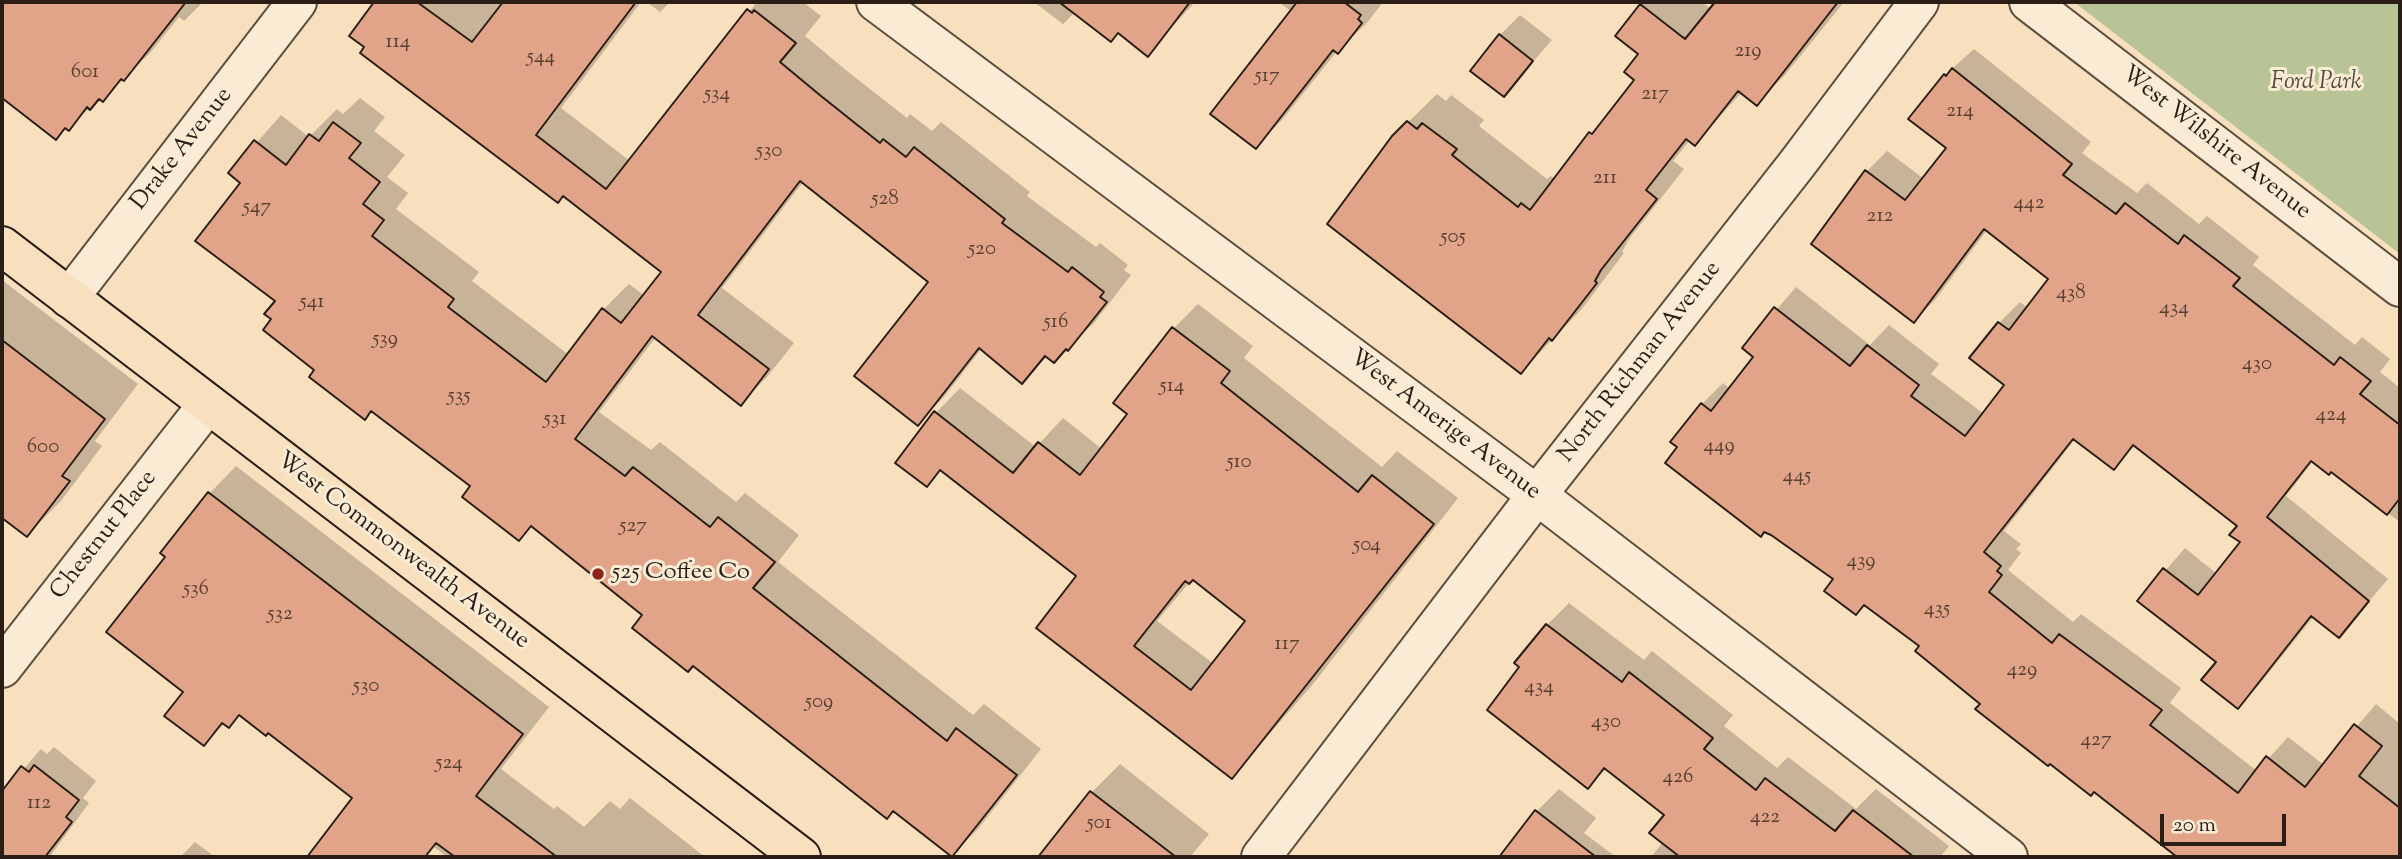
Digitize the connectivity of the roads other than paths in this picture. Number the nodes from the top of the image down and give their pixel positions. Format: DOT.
graph roads {
  1 [pos="297,2"];
  2 [pos="876,2"];
  3 [pos="1919,2"];
  4 [pos="2029,2"];
  5 [pos="2,246"];
  6 [pos="2400,287"];
  7 [pos="69,298"];
  8 [pos="208,404"];
  9 [pos="1537,495"];
  10 [pos="2,668"];
  11 [pos="801,857"];
  12 [pos="1261,857"];
  13 [pos="2008,857"];
  1 -- 7 [label="street, Drake Avenue"];
  2 -- 9 [label="street, West Amerige Avenue"];
  3 -- 9 [label="street, North Richman Avenue"];
  4 -- 6 [label="street, West Wilshire Avenue"];
  5 -- 7 [label="main road, West Commonwealth Avenue"];
  7 -- 8 [label="main road, West Commonwealth Avenue"];
  8 -- 10 [label="street, Chestnut Place"];
  8 -- 11 [label="main road, West Commonwealth Avenue"];
  9 -- 12 [label="street, North Richman Avenue"];
  9 -- 13 [label="street, West Amerige Avenue"];
}
